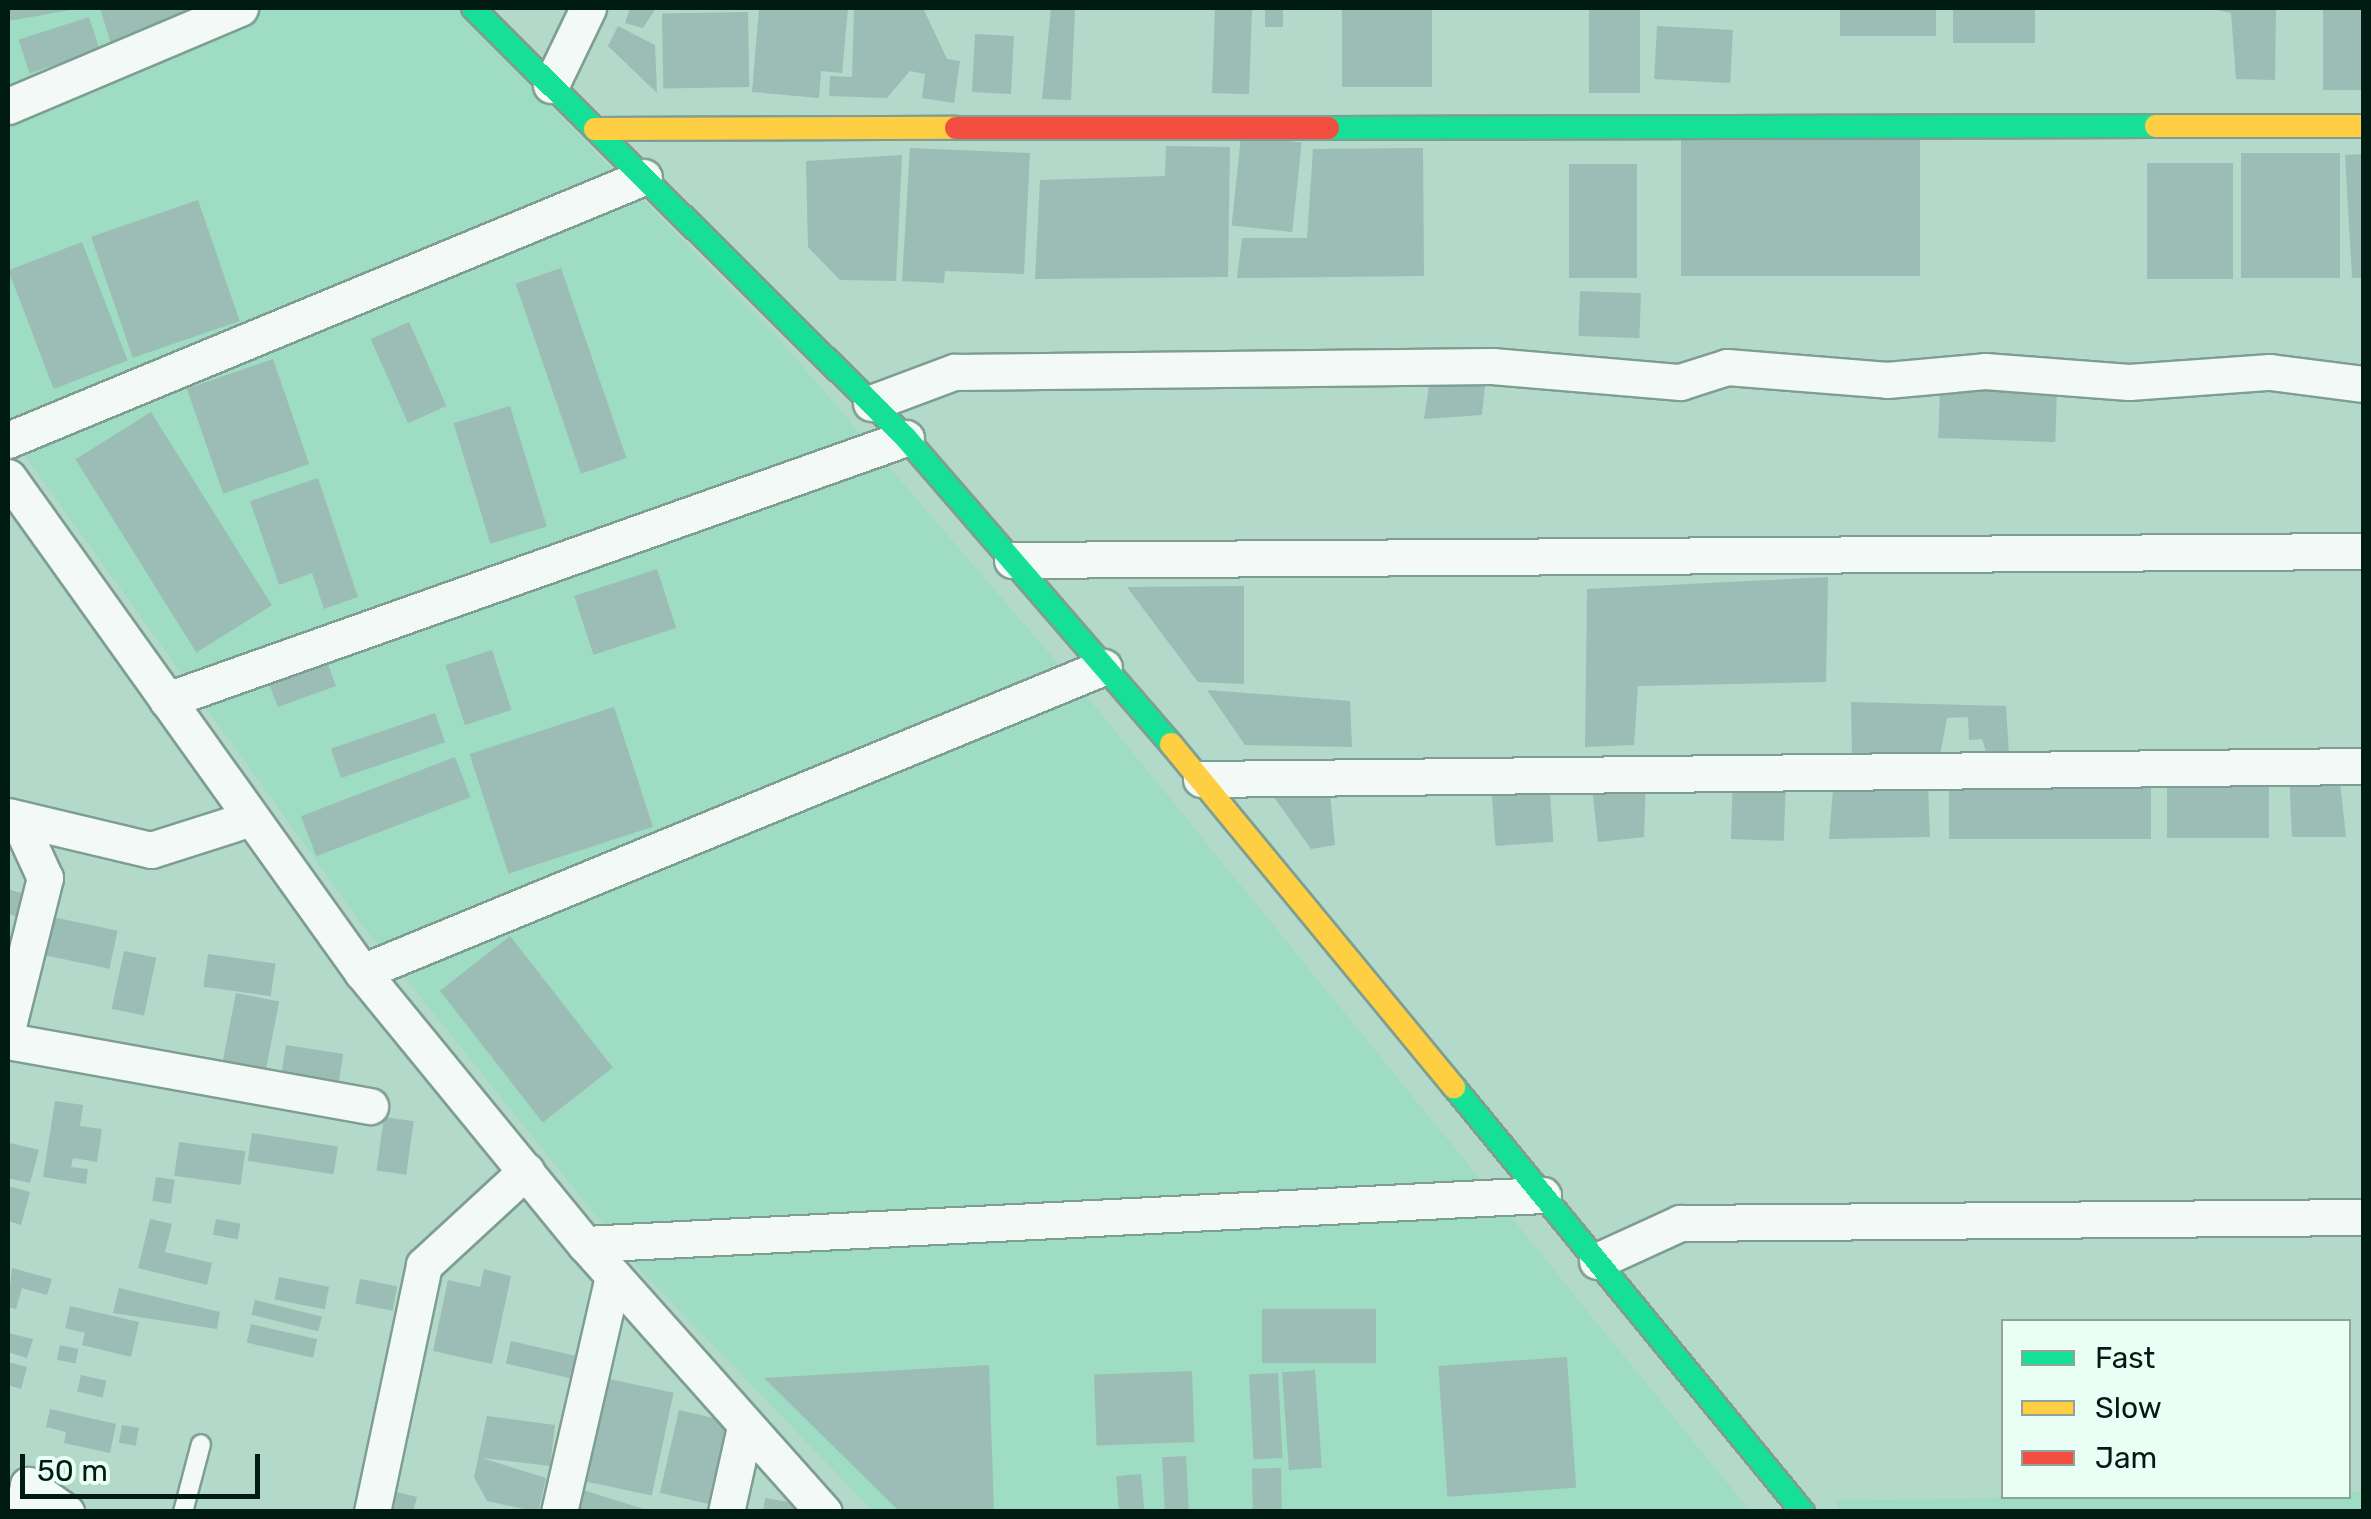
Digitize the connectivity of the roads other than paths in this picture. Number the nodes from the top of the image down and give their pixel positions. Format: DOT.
graph roads {
  1 [pos="240,8"];
  2 [pos="473,8"];
  3 [pos="588,8"];
  4 [pos="551,85"];
  5 [pos="8,106"];
  6 [pos="2364,126"];
  7 [pos="595,129"];
  8 [pos="644,177"];
  9 [pos="2364,384"];
  10 [pos="871,403"];
  11 [pos="906,438"];
  12 [pos="8,440"];
  13 [pos="8,477"];
  14 [pos="2364,551"];
  15 [pos="1012,560"];
  16 [pos="1104,666"];
  17 [pos="167,700"];
  18 [pos="2364,766"];
  19 [pos="1201,779"];
  20 [pos="13,817"];
  21 [pos="251,818"];
  22 [pos="362,972"];
  23 [pos="8,1026"];
  24 [pos="8,1042"];
  25 [pos="370,1106"];
  26 [pos="526,1172"];
  27 [pos="1543,1195"];
  28 [pos="2364,1217"];
  29 [pos="584,1244"];
  30 [pos="1597,1261"];
  31 [pos="613,1276"];
  32 [pos="745,1426"];
  33 [pos="201,1444"];
  34 [pos="22,1512"];
  35 [pos="66,1512"];
  36 [pos="182,1512"];
  37 [pos="372,1512"];
  38 [pos="559,1512"];
  39 [pos="726,1512"];
  40 [pos="824,1512"];
  41 [pos="1803,1512"];
  1 -- 5 [label="street"];
  2 -- 4 [label="main road"];
  3 -- 4 [label="street"];
  4 -- 7 [label="main road"];
  6 -- 7 [label="main road"];
  7 -- 8 [label="main road"];
  8 -- 10 [label="main road"];
  8 -- 12 [label="street"];
  9 -- 10 [label="street"];
  10 -- 11 [label="main road"];
  11 -- 15 [label="main road"];
  11 -- 17 [label="street"];
  13 -- 17 [label="street"];
  14 -- 15 [label="street"];
  15 -- 16 [label="main road"];
  16 -- 19 [label="main road"];
  16 -- 22 [label="street"];
  17 -- 21 [label="street"];
  18 -- 19 [label="street"];
  19 -- 27 [label="main road"];
  20 -- 21 [label="street"];
  20 -- 23 [label="street"];
  21 -- 22 [label="street"];
  22 -- 26 [label="street"];
  24 -- 25 [label="street"];
  26 -- 29 [label="street"];
  26 -- 37 [label="street"];
  27 -- 29 [label="street"];
  27 -- 30 [label="main road"];
  28 -- 30 [label="street"];
  29 -- 31 [label="street"];
  30 -- 41 [label="main road"];
  31 -- 32 [label="street"];
  31 -- 38 [label="street"];
  32 -- 39 [label="street"];
  32 -- 40 [label="street"];
  33 -- 36 [label="lane"];
  34 -- 35 [label="street"];
}
